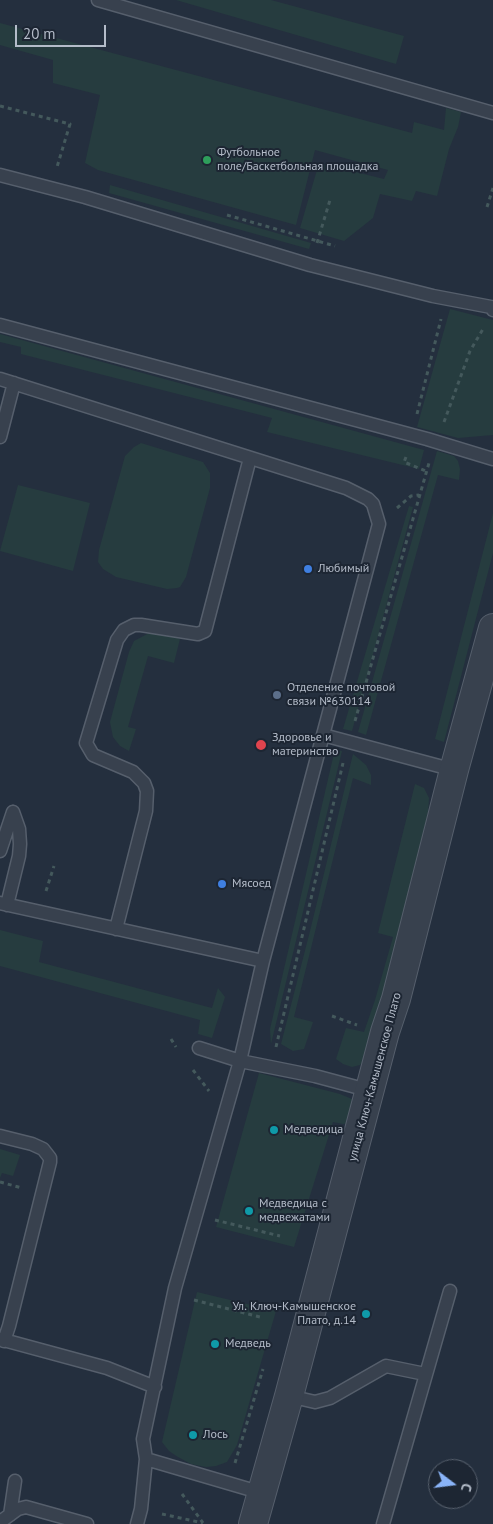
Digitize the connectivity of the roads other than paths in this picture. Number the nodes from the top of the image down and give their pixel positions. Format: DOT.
graph roads {
  1 [pos="98,0"];
  2 [pos="493,114"];
  3 [pos="0,175"];
  4 [pos="493,310"];
  5 [pos="0,325"];
  6 [pos="0,379"];
  7 [pos="14,383"];
  8 [pos="0,437"];
  9 [pos="250,458"];
  10 [pos="493,459"];
  11 [pos="493,628"];
  12 [pos="323,735"];
  13 [pos="454,770"];
  14 [pos="0,851"];
  15 [pos="3,904"];
  16 [pos="116,929"];
  17 [pos="263,961"];
  18 [pos="199,1048"];
  19 [pos="240,1061"];
  20 [pos="371,1091"];
  21 [pos="0,1136"];
  22 [pos="450,1291"];
  23 [pos="2,1340"];
  24 [pos="426,1374"];
  25 [pos="154,1387"];
  26 [pos="289,1396"];
  27 [pos="146,1459"];
  28 [pos="15,1481"];
  29 [pos="262,1492"];
  30 [pos="5,1518"];
  31 [pos="87,1524"];
  32 [pos="138,1524"];
  33 [pos="253,1524"];
  34 [pos="383,1524"];
  1 -- 2 [label="lane"];
  3 -- 4 [label="lane"];
  5 -- 10 [label="lane"];
  6 -- 7 [label="lane"];
  7 -- 8 [label="lane"];
  7 -- 9 [label="lane"];
  9 -- 12 [label="lane"];
  9 -- 16 [label="lane"];
  11 -- 13 [label="street, улица Ключ-Камышенское Плато"];
  12 -- 13 [label="lane"];
  12 -- 17 [label="lane"];
  13 -- 20 [label="street, улица Ключ-Камышенское Плато"];
  14 -- 15 [label="lane"];
  15 -- 16 [label="lane"];
  16 -- 17 [label="lane"];
  17 -- 19 [label="lane"];
  18 -- 19 [label="lane"];
  19 -- 20 [label="lane"];
  19 -- 25 [label="lane"];
  20 -- 26 [label="street, улица Ключ-Камышенское Плато"];
  21 -- 23 [label="lane"];
  22 -- 24 [label="lane"];
  23 -- 25 [label="lane"];
  24 -- 26 [label="lane"];
  24 -- 34 [label="lane"];
  25 -- 27 [label="lane"];
  26 -- 29 [label="street, улица Ключ-Камышенское Плато"];
  27 -- 29 [label="lane"];
  27 -- 32 [label="lane"];
  28 -- 30 [label="lane"];
  29 -- 33 [label="street, улица Ключ-Камышенское Плато"];
  30 -- 31 [label="lane"];
}
